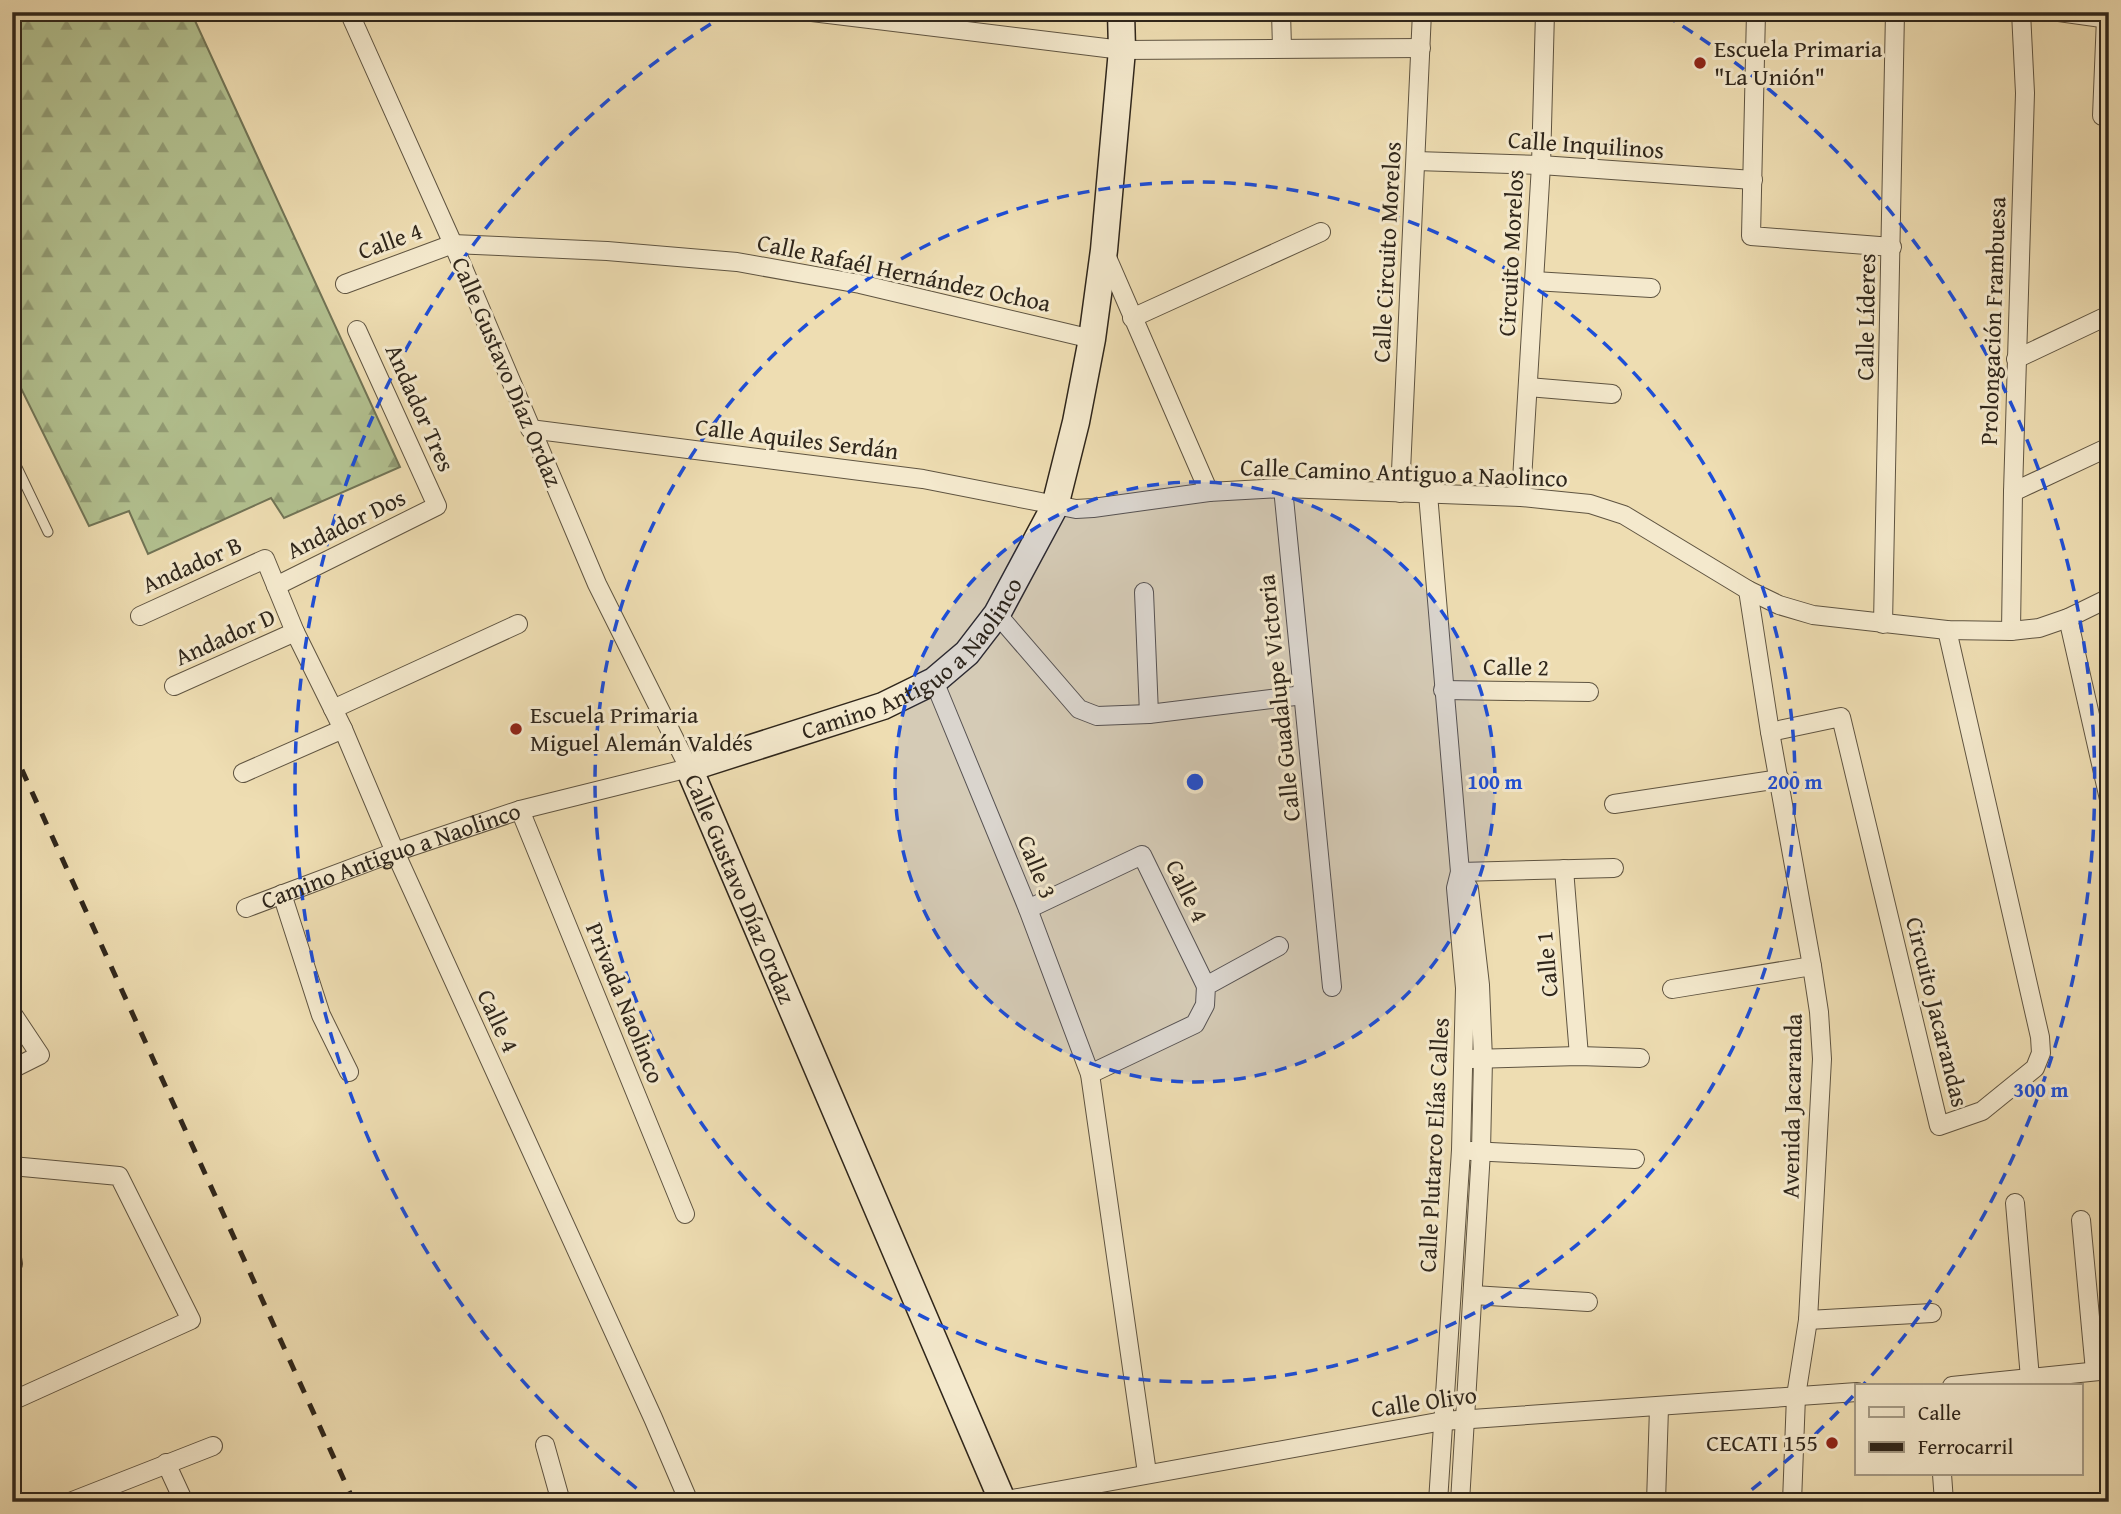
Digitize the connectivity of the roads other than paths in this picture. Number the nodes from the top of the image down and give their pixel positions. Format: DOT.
graph roads {
  1 [pos="349,12"];
  2 [pos="812,12"];
  3 [pos="1121,12"];
  4 [pos="1281,12"];
  5 [pos="1422,12"];
  6 [pos="1545,12"];
  7 [pos="1756,12"];
  8 [pos="1895,12"];
  9 [pos="2021,12"];
  10 [pos="2059,12"];
  11 [pos="2107,18"];
  12 [pos="1282,48"];
  13 [pos="1421,48"];
  14 [pos="1122,50"];
  15 [pos="2102,116"];
  16 [pos="1416,161"];
  17 [pos="1541,165"];
  18 [pos="1753,180"];
  19 [pos="1321,232"];
  20 [pos="453,244"];
  21 [pos="1892,247"];
  22 [pos="1104,250"];
  23 [pos="1534,281"];
  24 [pos="345,284"];
  25 [pos="1651,288"];
  26 [pos="2109,315"];
  27 [pos="1132,318"];
  28 [pos="357,330"];
  29 [pos="1092,339"];
  30 [pos="2016,359"];
  31 [pos="1528,387"];
  32 [pos="1612,394"];
  33 [pos="530,429"];
  34 [pos="2109,447"];
  35 [pos="12,457"];
  36 [pos="1283,488"];
  37 [pos="1209,492"];
  38 [pos="2012,492"];
  39 [pos="1400,493"];
  40 [pos="1428,494"];
  41 [pos="1521,497"];
  42 [pos="437,506"];
  43 [pos="1055,506"];
  44 [pos="48,532"];
  45 [pos="265,559"];
  46 [pos="276,586"];
  47 [pos="1748,590"];
  48 [pos="1144,592"];
  49 [pos="2109,598"];
  50 [pos="997,614"];
  51 [pos="140,616"];
  52 [pos="2068,618"];
  53 [pos="518,624"];
  54 [pos="1883,624"];
  55 [pos="1947,630"];
  56 [pos="2011,631"];
  57 [pos="295,632"];
  58 [pos="934,681"];
  59 [pos="174,686"];
  60 [pos="1443,690"];
  61 [pos="1589,692"];
  62 [pos="1303,695"];
  63 [pos="333,709"];
  64 [pos="1149,714"];
  65 [pos="343,729"];
  66 [pos="1770,732"];
  67 [pos="2102,732"];
  68 [pos="689,768"];
  69 [pos="243,774"];
  70 [pos="1780,779"];
  71 [pos="2109,799"];
  72 [pos="1614,804"];
  73 [pos="520,810"];
  74 [pos="395,852"];
  75 [pos="1564,869"];
  76 [pos="1614,869"];
  77 [pos="1460,872"];
  78 [pos="282,894"];
  79 [pos="246,908"];
  80 [pos="1028,909"];
  81 [pos="1279,946"];
  82 [pos="1812,966"];
  83 [pos="1206,986"];
  84 [pos="1332,987"];
  85 [pos="1672,989"];
  86 [pos="12,1013"];
  87 [pos="1579,1056"];
  88 [pos="1640,1058"];
  89 [pos="1464,1059"];
  90 [pos="1483,1059"];
  91 [pos="12,1069"];
  92 [pos="349,1072"];
  93 [pos="1090,1074"];
  94 [pos="1461,1150"];
  95 [pos="1481,1151"];
  96 [pos="1635,1158"];
  97 [pos="12,1166"];
  98 [pos="2015,1203"];
  99 [pos="685,1214"];
  100 [pos="2081,1220"];
  101 [pos="1473,1295"];
  102 [pos="1588,1302"];
  103 [pos="1931,1313"];
  104 [pos="1808,1320"];
  105 [pos="2102,1370"];
  106 [pos="2031,1378"];
  107 [pos="1972,1384"];
  108 [pos="1855,1392"];
  109 [pos="1796,1396"];
  110 [pos="12,1401"];
  111 [pos="1659,1408"];
  112 [pos="1464,1419"];
  113 [pos="1443,1421"];
  114 [pos="545,1445"];
  115 [pos="213,1446"];
  116 [pos="166,1463"];
  117 [pos="1147,1473"];
  118 [pos="1942,1476"];
  119 [pos="74,1501"];
  120 [pos="1000,1501"];
  121 [pos="184,1502"];
  122 [pos="561,1502"];
  123 [pos="689,1502"];
  124 [pos="1438,1502"];
  125 [pos="1460,1502"];
  126 [pos="1656,1502"];
  127 [pos="1792,1502"];
  128 [pos="1944,1502"];
  1 -- 20 [label="street, Calle Gustavo Díaz Ordaz"];
  2 -- 14 [label="street"];
  3 -- 14 [label="main road, Camino Antiguo a Naolinco"];
  4 -- 12 [label="street"];
  5 -- 13 [label="street, Calle Circuito Morelos"];
  6 -- 17 [label="street, Circuito Morelos"];
  7 -- 18 [label="street"];
  8 -- 21 [label="street, Calle Líderes"];
  9 -- 30 [label="street, Prolongación Frambuesa"];
  10 -- 11 [label="street"];
  11 -- 15 [label="street"];
  12 -- 13 [label="street"];
  12 -- 14 [label="street"];
  13 -- 16 [label="street, Calle Circuito Morelos"];
  14 -- 22 [label="main road, Camino Antiguo a Naolinco"];
  16 -- 17 [label="street, Calle Inquilinos"];
  16 -- 39 [label="street, Calle Circuito Morelos"];
  17 -- 18 [label="street, Calle Inquilinos"];
  17 -- 23 [label="street, Circuito Morelos"];
  18 -- 21 [label="street"];
  19 -- 27 [label="street"];
  20 -- 24 [label="street, Calle 4"];
  20 -- 29 [label="street, Calle Rafaél Hernández Ochoa"];
  20 -- 33 [label="street, Calle Gustavo Díaz Ordaz"];
  21 -- 54 [label="street, Calle Líderes"];
  22 -- 27 [label="street, Calle Camino Antiguo a Naolinco"];
  22 -- 29 [label="main road, Camino Antiguo a Naolinco"];
  23 -- 25 [label="street"];
  23 -- 31 [label="street, Circuito Morelos"];
  26 -- 30 [label="street"];
  27 -- 37 [label="street, Calle Camino Antiguo a Naolinco"];
  28 -- 42 [label="street, Andador Tres"];
  29 -- 43 [label="main road, Camino Antiguo a Naolinco"];
  30 -- 38 [label="street, Prolongación Frambuesa"];
  31 -- 32 [label="street"];
  31 -- 41 [label="street, Circuito Morelos"];
  33 -- 43 [label="street, Calle Aquiles Serdán"];
  33 -- 68 [label="street, Calle Gustavo Díaz Ordaz"];
  34 -- 38 [label="street"];
  35 -- 44 [label="lane"];
  36 -- 37 [label="street, Calle Camino Antiguo a Naolinco"];
  36 -- 39 [label="street, Calle Camino Antiguo a Naolinco"];
  36 -- 62 [label="street, Calle Guadalupe Victoria"];
  37 -- 43 [label="street, Calle Camino Antiguo a Naolinco"];
  38 -- 56 [label="street, Prolongación Frambuesa"];
  39 -- 40 [label="street, Calle Camino Antiguo a Naolinco"];
  40 -- 41 [label="street, Calle Camino Antiguo a Naolinco"];
  40 -- 60 [label="street, Calle Plutarco Elías Calles"];
  41 -- 47 [label="street, Calle Camino Antiguo a Naolinco"];
  42 -- 46 [label="street, Andador Dos"];
  43 -- 50 [label="main road, Camino Antiguo a Naolinco"];
  45 -- 46 [label="street, Calle 4"];
  45 -- 51 [label="street, Andador B"];
  46 -- 57 [label="street, Calle 4"];
  47 -- 54 [label="street, Calle Camino Antiguo a Naolinco"];
  47 -- 66 [label="street, Avenida Jacaranda"];
  48 -- 64 [label="street"];
  49 -- 52 [label="street, Calle Camino Antiguo a Naolinco"];
  50 -- 58 [label="main road, Camino Antiguo a Naolinco"];
  50 -- 64 [label="street"];
  52 -- 56 [label="street, Calle Camino Antiguo a Naolinco"];
  52 -- 67 [label="street"];
  53 -- 63 [label="street"];
  54 -- 55 [label="street, Calle Camino Antiguo a Naolinco"];
  55 -- 56 [label="street, Calle Camino Antiguo a Naolinco"];
  55 -- 66 [label="street, Circuito Jacarandas"];
  57 -- 59 [label="street, Andador D"];
  57 -- 63 [label="street, Calle 4"];
  58 -- 68 [label="main road, Camino Antiguo a Naolinco"];
  58 -- 80 [label="street, Calle 3"];
  60 -- 61 [label="street, Calle 2"];
  60 -- 77 [label="street, Calle Plutarco Elías Calles"];
  62 -- 64 [label="street"];
  62 -- 84 [label="street, Calle Guadalupe Victoria"];
  63 -- 65 [label="street, Calle 4"];
  65 -- 69 [label="street"];
  65 -- 74 [label="street, Calle 4"];
  66 -- 70 [label="street, Avenida Jacaranda"];
  67 -- 71 [label="street"];
  68 -- 73 [label="street, Camino Antiguo a Naolinco"];
  68 -- 120 [label="main road, Calle Gustavo Díaz Ordaz"];
  70 -- 72 [label="street"];
  70 -- 82 [label="street, Avenida Jacaranda"];
  73 -- 74 [label="street, Camino Antiguo a Naolinco"];
  73 -- 99 [label="street, Privada Naolinco"];
  74 -- 78 [label="street, Camino Antiguo a Naolinco"];
  74 -- 123 [label="street, Calle 4"];
  75 -- 76 [label="street"];
  75 -- 77 [label="street"];
  75 -- 87 [label="street, Calle 1"];
  77 -- 89 [label="street, Calle Plutarco Elías Calles"];
  77 -- 90 [label="street, Calle Plutarco Elías Calles"];
  78 -- 79 [label="street, Camino Antiguo a Naolinco"];
  78 -- 92 [label="street"];
  80 -- 83 [label="street, Calle 4"];
  80 -- 93 [label="street, Calle 3"];
  81 -- 83 [label="street"];
  82 -- 85 [label="street"];
  82 -- 104 [label="street, Avenida Jacaranda"];
  83 -- 93 [label="street"];
  86 -- 91 [label="street"];
  87 -- 88 [label="street"];
  87 -- 90 [label="street"];
  89 -- 90 [label="street"];
  89 -- 94 [label="street, Calle Plutarco Elías Calles"];
  90 -- 95 [label="street, Calle Plutarco Elías Calles"];
  93 -- 117 [label="street, Calle 3"];
  94 -- 95 [label="street"];
  94 -- 113 [label="street, Calle Plutarco Elías Calles"];
  95 -- 96 [label="street"];
  95 -- 101 [label="street, Calle Plutarco Elías Calles"];
  97 -- 110 [label="street"];
  98 -- 106 [label="street"];
  100 -- 105 [label="street"];
  101 -- 102 [label="street"];
  101 -- 112 [label="street, Calle Plutarco Elías Calles"];
  103 -- 104 [label="street"];
  104 -- 109 [label="street, Avenida Jacaranda"];
  105 -- 106 [label="street"];
  106 -- 107 [label="street"];
  108 -- 109 [label="street, Calle Olivo"];
  109 -- 111 [label="street, Calle Olivo"];
  109 -- 127 [label="street, Avenida Jacaranda"];
  111 -- 112 [label="street, Calle Olivo"];
  111 -- 126 [label="street"];
  112 -- 113 [label="street, Calle Olivo"];
  112 -- 125 [label="street, Calle Plutarco Elías Calles"];
  113 -- 117 [label="street, Calle Olivo"];
  113 -- 124 [label="street, Calle Plutarco Elías Calles"];
  114 -- 122 [label="street"];
  115 -- 116 [label="street"];
  116 -- 119 [label="street"];
  116 -- 121 [label="street"];
  117 -- 120 [label="street, Calle Olivo"];
  118 -- 128 [label="street"];
}
